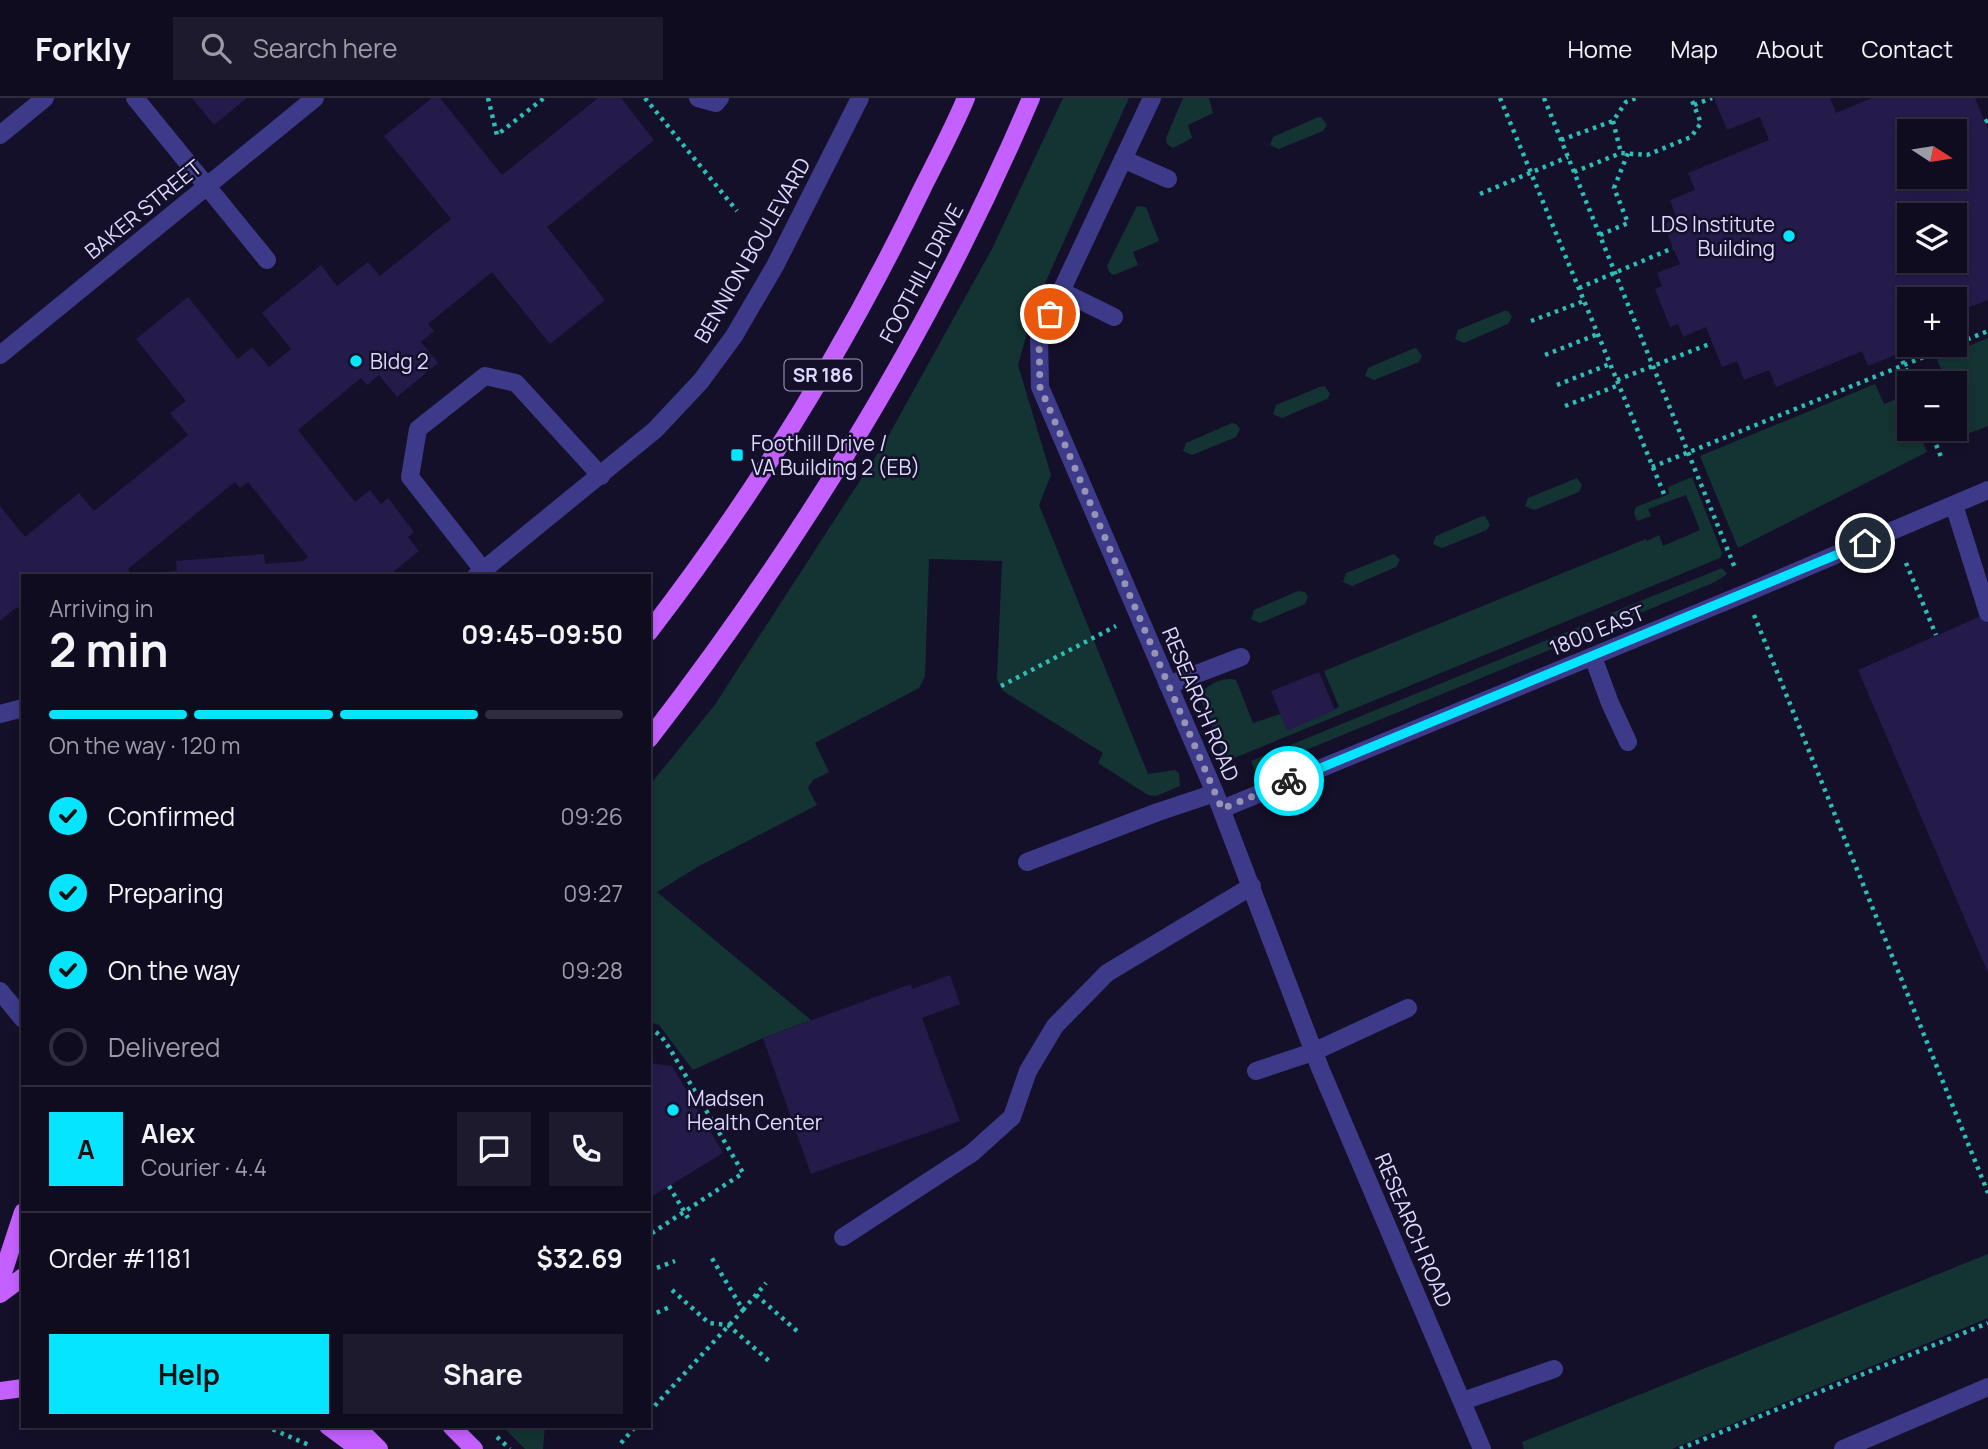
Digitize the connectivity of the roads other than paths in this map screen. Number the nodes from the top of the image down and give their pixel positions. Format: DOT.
graph roads {
  1 [pos="45,98"];
  2 [pos="135,98"];
  3 [pos="315,98"];
  4 [pos="698,98"];
  5 [pos="720,98"];
  6 [pos="860,98"];
  7 [pos="966,98"];
  8 [pos="1031,98"];
  9 [pos="1152,98"];
  10 [pos="0,135"];
  11 [pos="1123,159"];
  12 [pos="1168,179"];
  13 [pos="206,187"];
  14 [pos="267,260"];
  15 [pos="1061,291"];
  16 [pos="1114,317"];
  17 [pos="0,355"];
  18 [pos="601,476"];
  19 [pos="1988,490"];
  20 [pos="1954,505"];
  21 [pos="479,573"];
  22 [pos="1988,612"];
  23 [pos="651,629"];
  24 [pos="1241,657"];
  25 [pos="1592,657"];
  26 [pos="1168,685"];
  27 [pos="21,709"];
  28 [pos="0,714"];
  29 [pos="651,736"];
  30 [pos="1628,742"];
  31 [pos="1218,801"];
  32 [pos="1027,862"];
  33 [pos="1252,886"];
  34 [pos="0,991"];
  35 [pos="1408,1008"];
  36 [pos="21,1017"];
  37 [pos="1313,1052"];
  38 [pos="1256,1071"];
  39 [pos="21,1218"];
  40 [pos="843,1237"];
  41 [pos="21,1278"];
  42 [pos="0,1282"];
  43 [pos="0,1294"];
  44 [pos="1553,1369"];
  45 [pos="1988,1387"];
  46 [pos="21,1388"];
  47 [pos="0,1391"];
  48 [pos="1463,1401"];
  49 [pos="331,1428"];
  50 [pos="358,1428"];
  51 [pos="454,1428"];
  52 [pos="359,1449"];
  53 [pos="379,1449"];
  54 [pos="474,1449"];
  55 [pos="1482,1449"];
  56 [pos="1843,1449"];
  1 -- 10 [label="street"];
  2 -- 13 [label="street"];
  3 -- 13 [label="street, BAKER STREET"];
  4 -- 5 [label="street"];
  6 -- 18 [label="street, BENNION BOULEVARD"];
  7 -- 23 [label="main road, FOOTHILL DRIVE / SR 186"];
  8 -- 29 [label="main road, FOOTHILL DRIVE / SR 186"];
  9 -- 11 [label="street, RESEARCH ROAD"];
  11 -- 12 [label="street"];
  11 -- 15 [label="street, RESEARCH ROAD"];
  13 -- 14 [label="street"];
  13 -- 17 [label="street, BAKER STREET"];
  15 -- 16 [label="street"];
  15 -- 26 [label="street, RESEARCH ROAD"];
  18 -- 21 [label="street, BENNION BOULEVARD"];
  18 -- 21 [label="street"];
  19 -- 20 [label="street, 1800 EAST"];
  20 -- 22 [label="street"];
  20 -- 25 [label="street, 1800 EAST"];
  24 -- 26 [label="street"];
  25 -- 30 [label="street"];
  25 -- 31 [label="street, 1800 EAST"];
  26 -- 31 [label="street, RESEARCH ROAD"];
  27 -- 28 [label="street"];
  31 -- 32 [label="street, 1800 EAST"];
  31 -- 33 [label="street, RESEARCH ROAD"];
  33 -- 37 [label="street, RESEARCH ROAD"];
  33 -- 40 [label="street"];
  34 -- 36 [label="street"];
  35 -- 37 [label="street"];
  37 -- 38 [label="street"];
  37 -- 48 [label="street, RESEARCH ROAD"];
  39 -- 42 [label="main road"];
  41 -- 43 [label="main road"];
  44 -- 48 [label="street"];
  45 -- 56 [label="street"];
  46 -- 47 [label="main road"];
  48 -- 55 [label="street, RESEARCH ROAD"];
  49 -- 52 [label="main road"];
  50 -- 53 [label="main road"];
  51 -- 54 [label="main road"];
}
